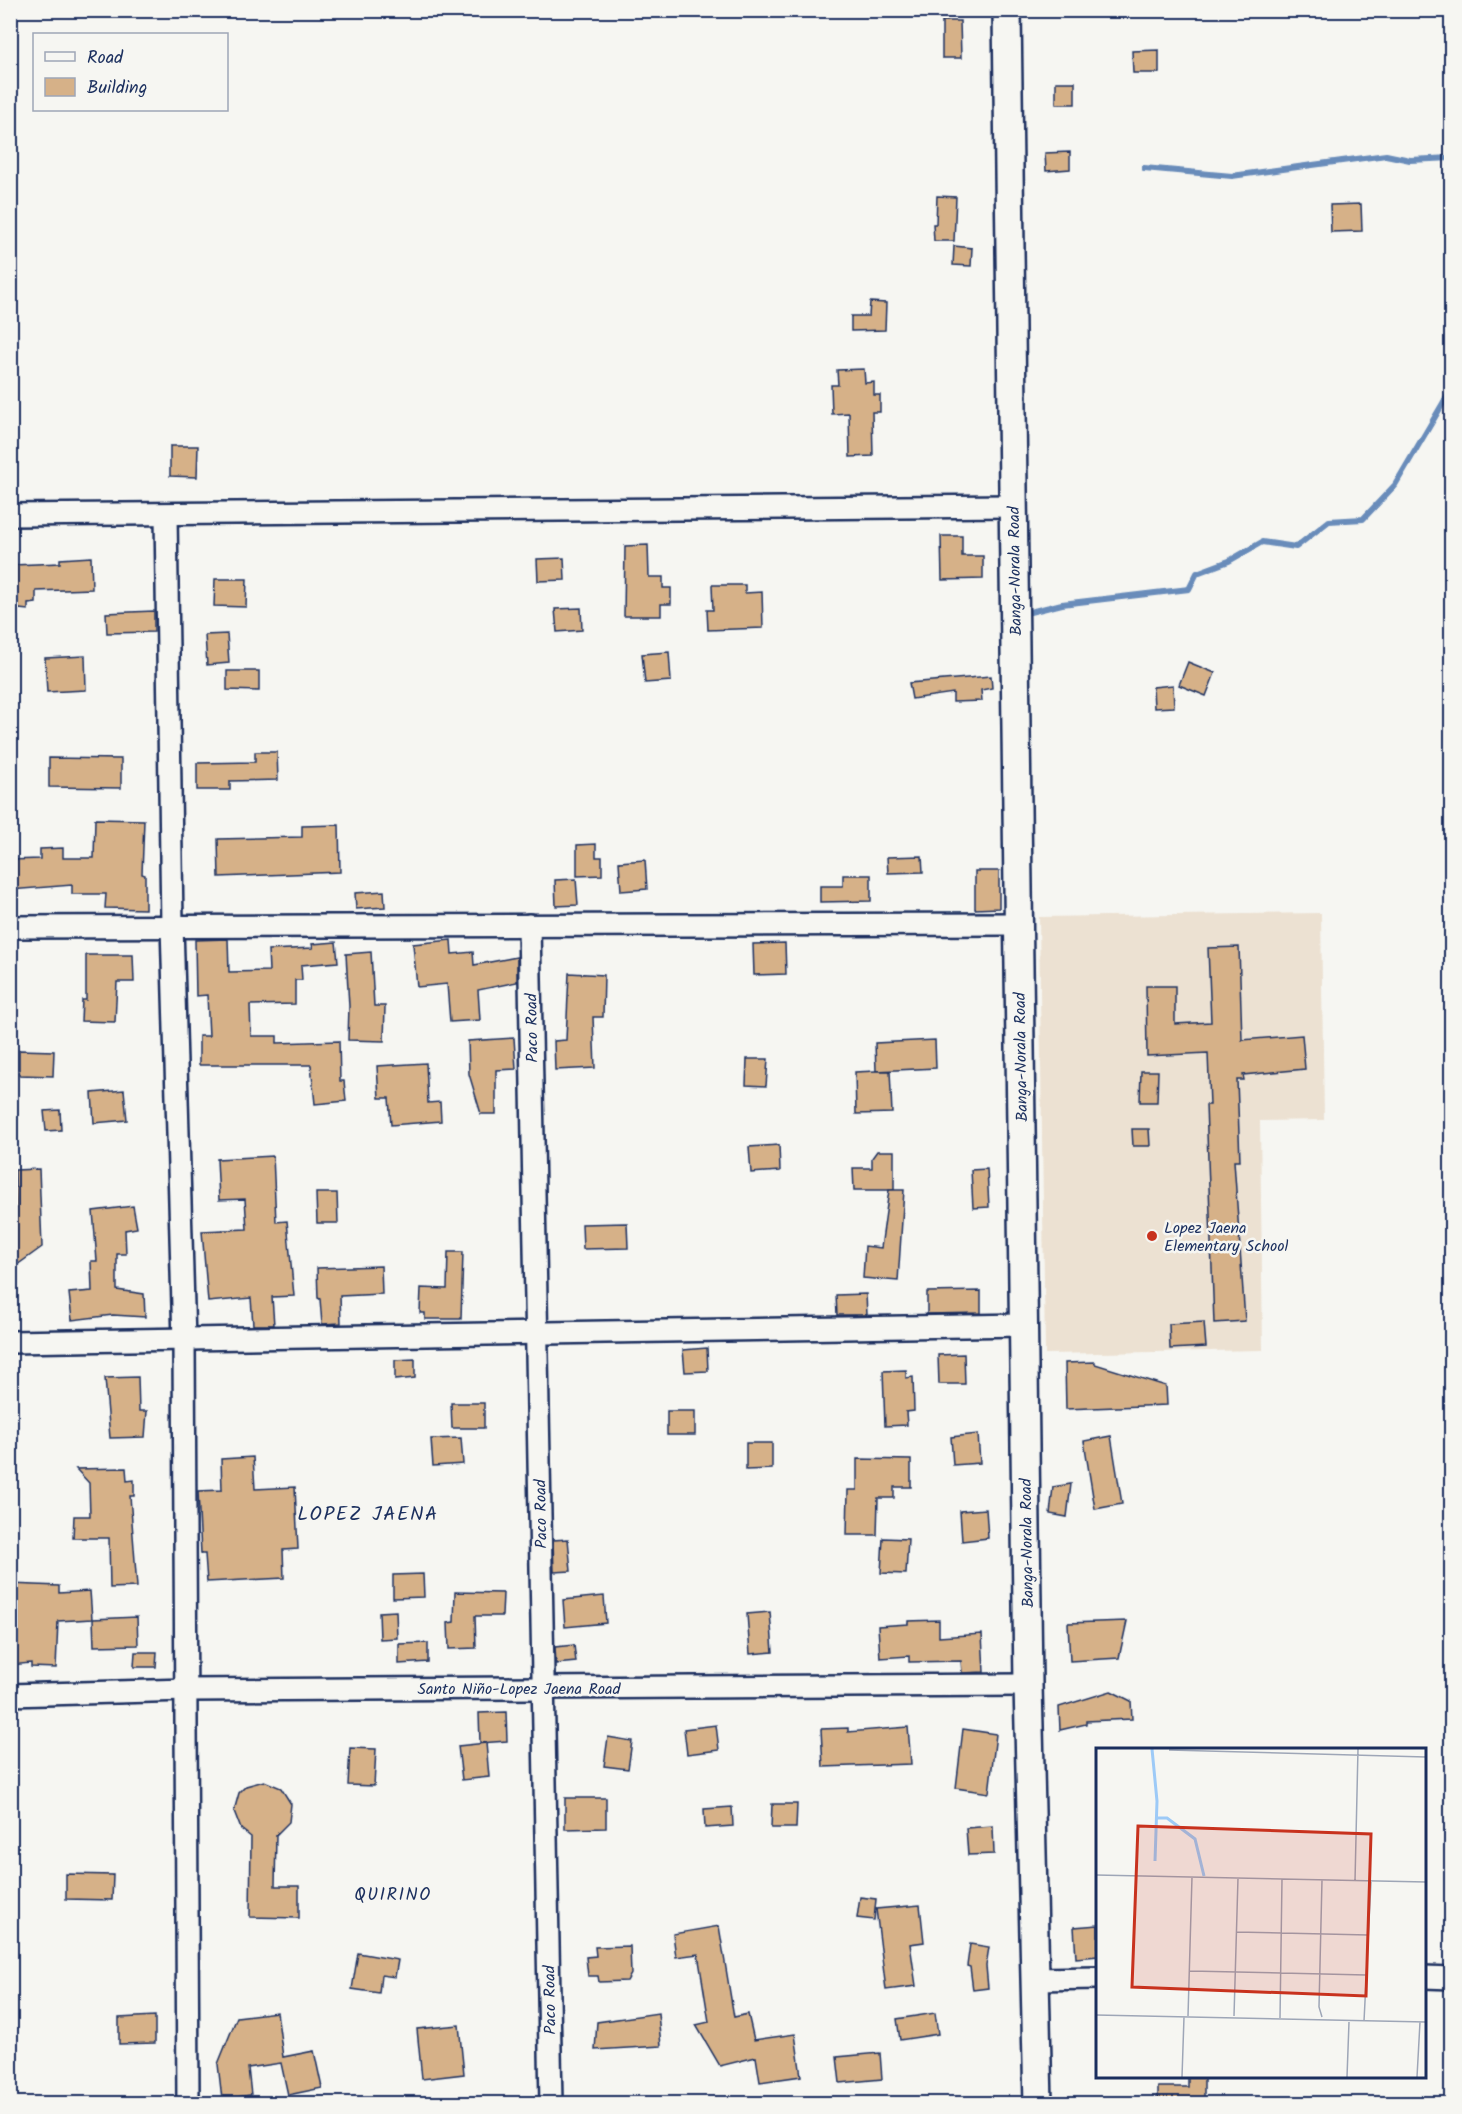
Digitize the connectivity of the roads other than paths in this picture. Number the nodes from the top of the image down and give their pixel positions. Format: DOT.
graph roads {
  1 [pos="1007,10"];
  2 [pos="1013,506"];
  3 [pos="10,514"];
  4 [pos="166,515"];
  5 [pos="529,924"];
  6 [pos="1018,924"];
  7 [pos="172,925"];
  8 [pos="10,927"];
  9 [pos="1024,1325"];
  10 [pos="536,1332"];
  11 [pos="184,1341"];
  12 [pos="10,1342"];
  13 [pos="1028,1685"];
  14 [pos="543,1687"];
  15 [pos="187,1690"];
  16 [pos="10,1695"];
  17 [pos="1426,1977"];
  18 [pos="1452,1977"];
  19 [pos="1035,1978"];
  20 [pos="1096,1978"];
  21 [pos="188,2103"];
  22 [pos="551,2103"];
  23 [pos="1038,2103"];
  1 -- 2 [label="main road, Banga-Norala Road"];
  2 -- 4 [label="street"];
  2 -- 6 [label="main road, Banga-Norala Road"];
  3 -- 4 [label="street"];
  4 -- 7 [label="street"];
  5 -- 6 [label="street"];
  5 -- 7 [label="street"];
  5 -- 10 [label="street, Paco Road"];
  6 -- 9 [label="main road, Banga-Norala Road"];
  7 -- 8 [label="street"];
  7 -- 11 [label="street"];
  9 -- 10 [label="street"];
  9 -- 13 [label="main road, Banga-Norala Road"];
  10 -- 11 [label="street"];
  10 -- 14 [label="street, Paco Road"];
  11 -- 12 [label="street"];
  11 -- 15 [label="street"];
  13 -- 14 [label="street, Santo Niño-Lopez Jaena Road"];
  13 -- 19 [label="main road, Banga-Norala Road"];
  14 -- 15 [label="street, Santo Niño-Lopez Jaena Road"];
  14 -- 22 [label="street, Paco Road"];
  15 -- 16 [label="street, Santo Niño-Lopez Jaena Road"];
  15 -- 21 [label="street"];
  17 -- 18 [label="street"];
  19 -- 20 [label="street"];
  19 -- 23 [label="main road, Banga-Norala Road"];
}
